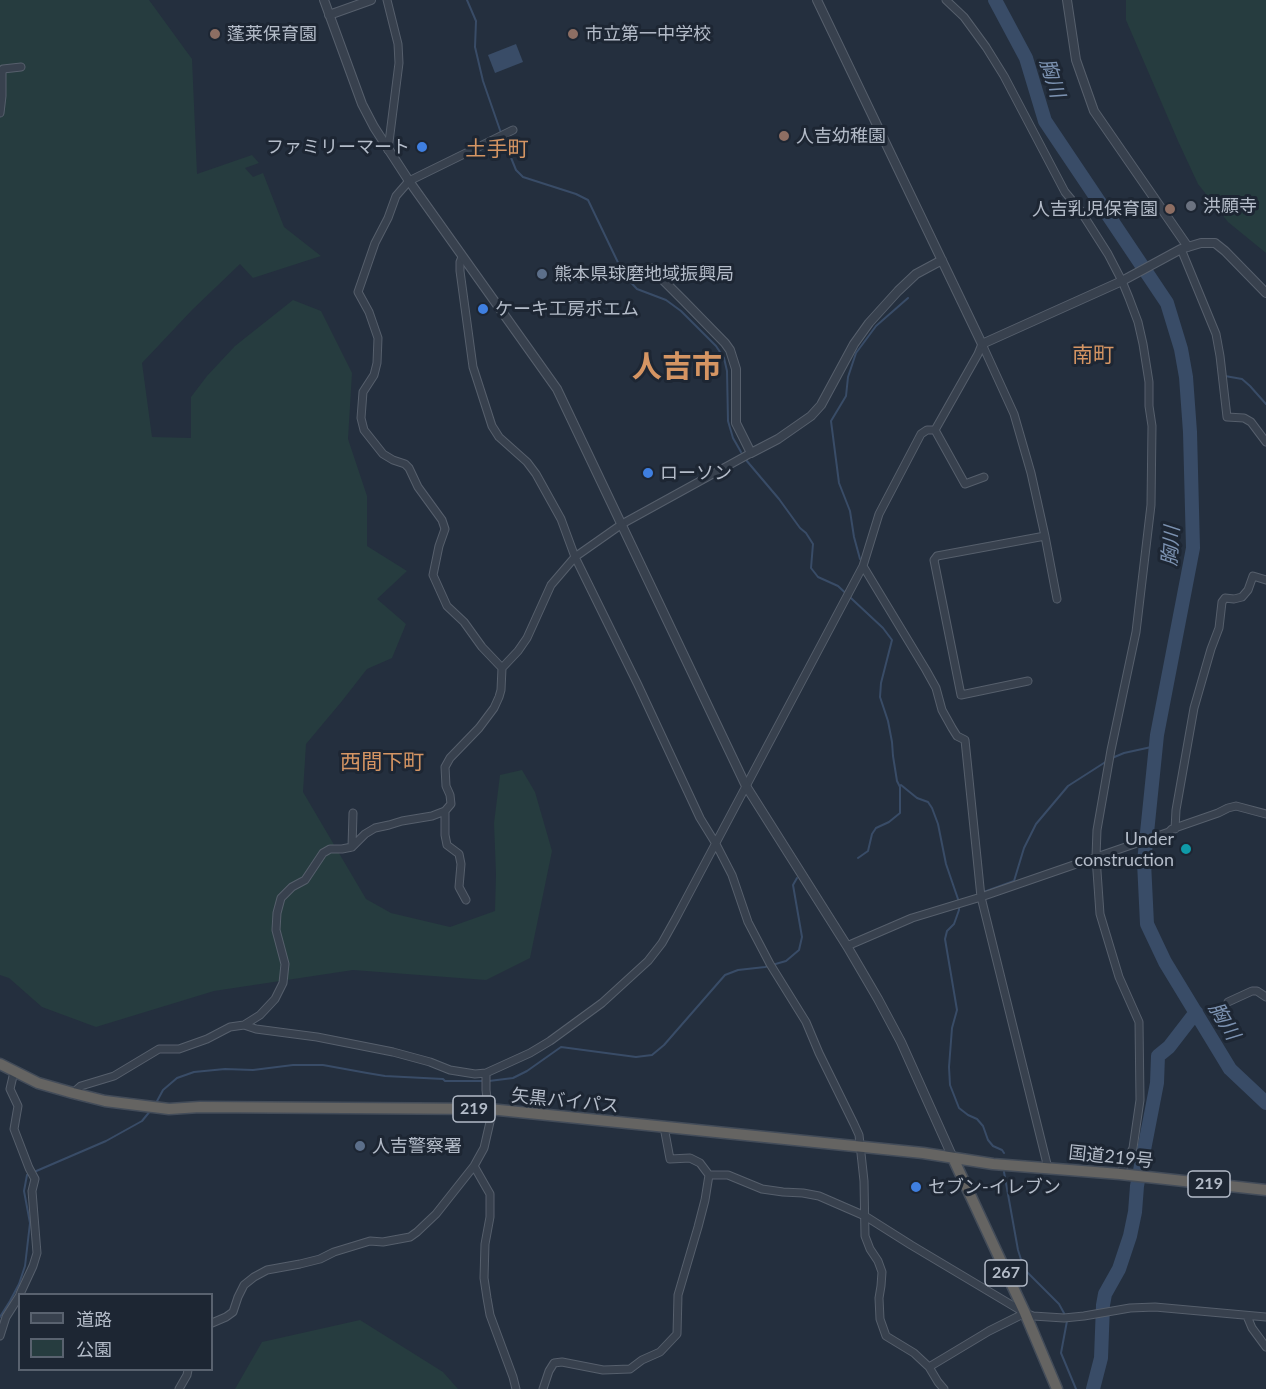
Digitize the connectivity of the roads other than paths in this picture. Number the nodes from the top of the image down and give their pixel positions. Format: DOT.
graph roads {
  1 [pos="324,0"];
  2 [pos="371,0"];
  3 [pos="387,0"];
  4 [pos="817,0"];
  5 [pos="946,0"];
  6 [pos="1067,0"];
  7 [pos="329,15"];
  8 [pos="21,68"];
  9 [pos="0,113"];
  10 [pos="513,130"];
  11 [pos="388,150"];
  12 [pos="409,181"];
  13 [pos="1185,248"];
  14 [pos="462,257"];
  15 [pos="942,260"];
  16 [pos="651,268"];
  17 [pos="1125,279"];
  18 [pos="1266,293"];
  19 [pos="982,344"];
  20 [pos="935,430"];
  21 [pos="1266,442"];
  22 [pos="751,453"];
  23 [pos="984,477"];
  24 [pos="622,524"];
  25 [pos="1046,536"];
  26 [pos="575,557"];
  27 [pos="863,566"];
  28 [pos="1266,580"];
  29 [pos="1057,599"];
  30 [pos="502,668"];
  31 [pos="1028,681"];
  32 [pos="747,786"];
  33 [pos="444,811"];
  34 [pos="353,813"];
  35 [pos="1266,814"];
  36 [pos="1172,830"];
  37 [pos="716,844"];
  38 [pos="352,847"];
  39 [pos="1099,856"];
  40 [pos="981,897"];
  41 [pos="466,900"];
  42 [pos="847,946"];
  43 [pos="1266,997"];
  44 [pos="1228,1002"];
  45 [pos="244,1025"];
  46 [pos="0,1064"];
  47 [pos="14,1072"];
  48 [pos="486,1073"];
  49 [pos="73,1093"];
  50 [pos="489,1109"];
  51 [pos="664,1127"];
  52 [pos="861,1147"];
  53 [pos="953,1158"];
  54 [pos="474,1166"];
  55 [pos="1048,1168"];
  56 [pos="709,1175"];
  57 [pos="1125,1175"];
  58 [pos="1266,1190"];
  59 [pos="865,1216"];
  60 [pos="21,1293"];
  61 [pos="18,1298"];
  62 [pos="1025,1313"];
  63 [pos="1247,1316"];
  64 [pos="1266,1317"];
  65 [pos="213,1323"];
  66 [pos="0,1336"];
  67 [pos="1266,1347"];
  68 [pos="929,1367"];
  69 [pos="188,1371"];
  70 [pos="179,1389"];
  71 [pos="516,1389"];
  72 [pos="543,1389"];
  73 [pos="944,1389"];
  74 [pos="1057,1389"];
  1 -- 7 [label="street"];
  2 -- 7 [label="street"];
  3 -- 11 [label="street"];
  4 -- 15 [label="street"];
  5 -- 17 [label="street"];
  6 -- 13 [label="street"];
  7 -- 11 [label="street"];
  8 -- 9 [label="street"];
  10 -- 12 [label="street"];
  11 -- 12 [label="street"];
  12 -- 14 [label="street"];
  12 -- 30 [label="street"];
  13 -- 17 [label="street"];
  13 -- 18 [label="street"];
  13 -- 21 [label="street"];
  14 -- 24 [label="street"];
  14 -- 26 [label="street"];
  15 -- 19 [label="street"];
  15 -- 22 [label="street"];
  16 -- 22 [label="street"];
  17 -- 19 [label="street"];
  17 -- 39 [label="street"];
  19 -- 20 [label="street"];
  19 -- 25 [label="street"];
  20 -- 23 [label="street"];
  20 -- 27 [label="street"];
  22 -- 24 [label="street"];
  24 -- 26 [label="street"];
  24 -- 32 [label="street"];
  25 -- 29 [label="street"];
  25 -- 31 [label="street"];
  26 -- 30 [label="street"];
  26 -- 37 [label="street"];
  27 -- 32 [label="street"];
  27 -- 40 [label="street"];
  28 -- 36 [label="street"];
  30 -- 33 [label="street"];
  32 -- 37 [label="street"];
  32 -- 42 [label="street"];
  33 -- 38 [label="street"];
  33 -- 41 [label="street"];
  34 -- 38 [label="street"];
  35 -- 36 [label="street"];
  36 -- 39 [label="street"];
  37 -- 48 [label="street"];
  37 -- 52 [label="street"];
  38 -- 45 [label="street"];
  39 -- 40 [label="street"];
  39 -- 57 [label="street"];
  40 -- 42 [label="street"];
  40 -- 55 [label="street"];
  42 -- 53 [label="street"];
  43 -- 44 [label="street"];
  45 -- 48 [label="street"];
  45 -- 49 [label="street"];
  46 -- 47 [label="highway, 矢黒バイパス / 219"];
  47 -- 49 [label="highway, 矢黒バイパス / 219"];
  47 -- 60 [label="street"];
  48 -- 50 [label="street"];
  49 -- 50 [label="highway, 矢黒バイパス / 219"];
  50 -- 51 [label="highway, 矢黒バイパス / 219"];
  50 -- 54 [label="street"];
  51 -- 52 [label="highway, 矢黒バイパス / 219"];
  51 -- 56 [label="street"];
  52 -- 53 [label="highway, 矢黒バイパス / 219"];
  52 -- 59 [label="street"];
  53 -- 55 [label="highway, 国道219号 / 219"];
  53 -- 62 [label="highway, 267"];
  54 -- 65 [label="street"];
  54 -- 71 [label="street"];
  55 -- 57 [label="highway, 国道219号 / 219"];
  56 -- 59 [label="street"];
  56 -- 72 [label="street"];
  57 -- 58 [label="highway, 国道219号 / 219"];
  59 -- 62 [label="street"];
  59 -- 68 [label="street"];
  61 -- 66 [label="street"];
  62 -- 63 [label="street"];
  62 -- 68 [label="street"];
  62 -- 74 [label="highway, 267"];
  63 -- 64 [label="street"];
  63 -- 67 [label="street"];
  68 -- 73 [label="street"];
  69 -- 70 [label="street"];
}
